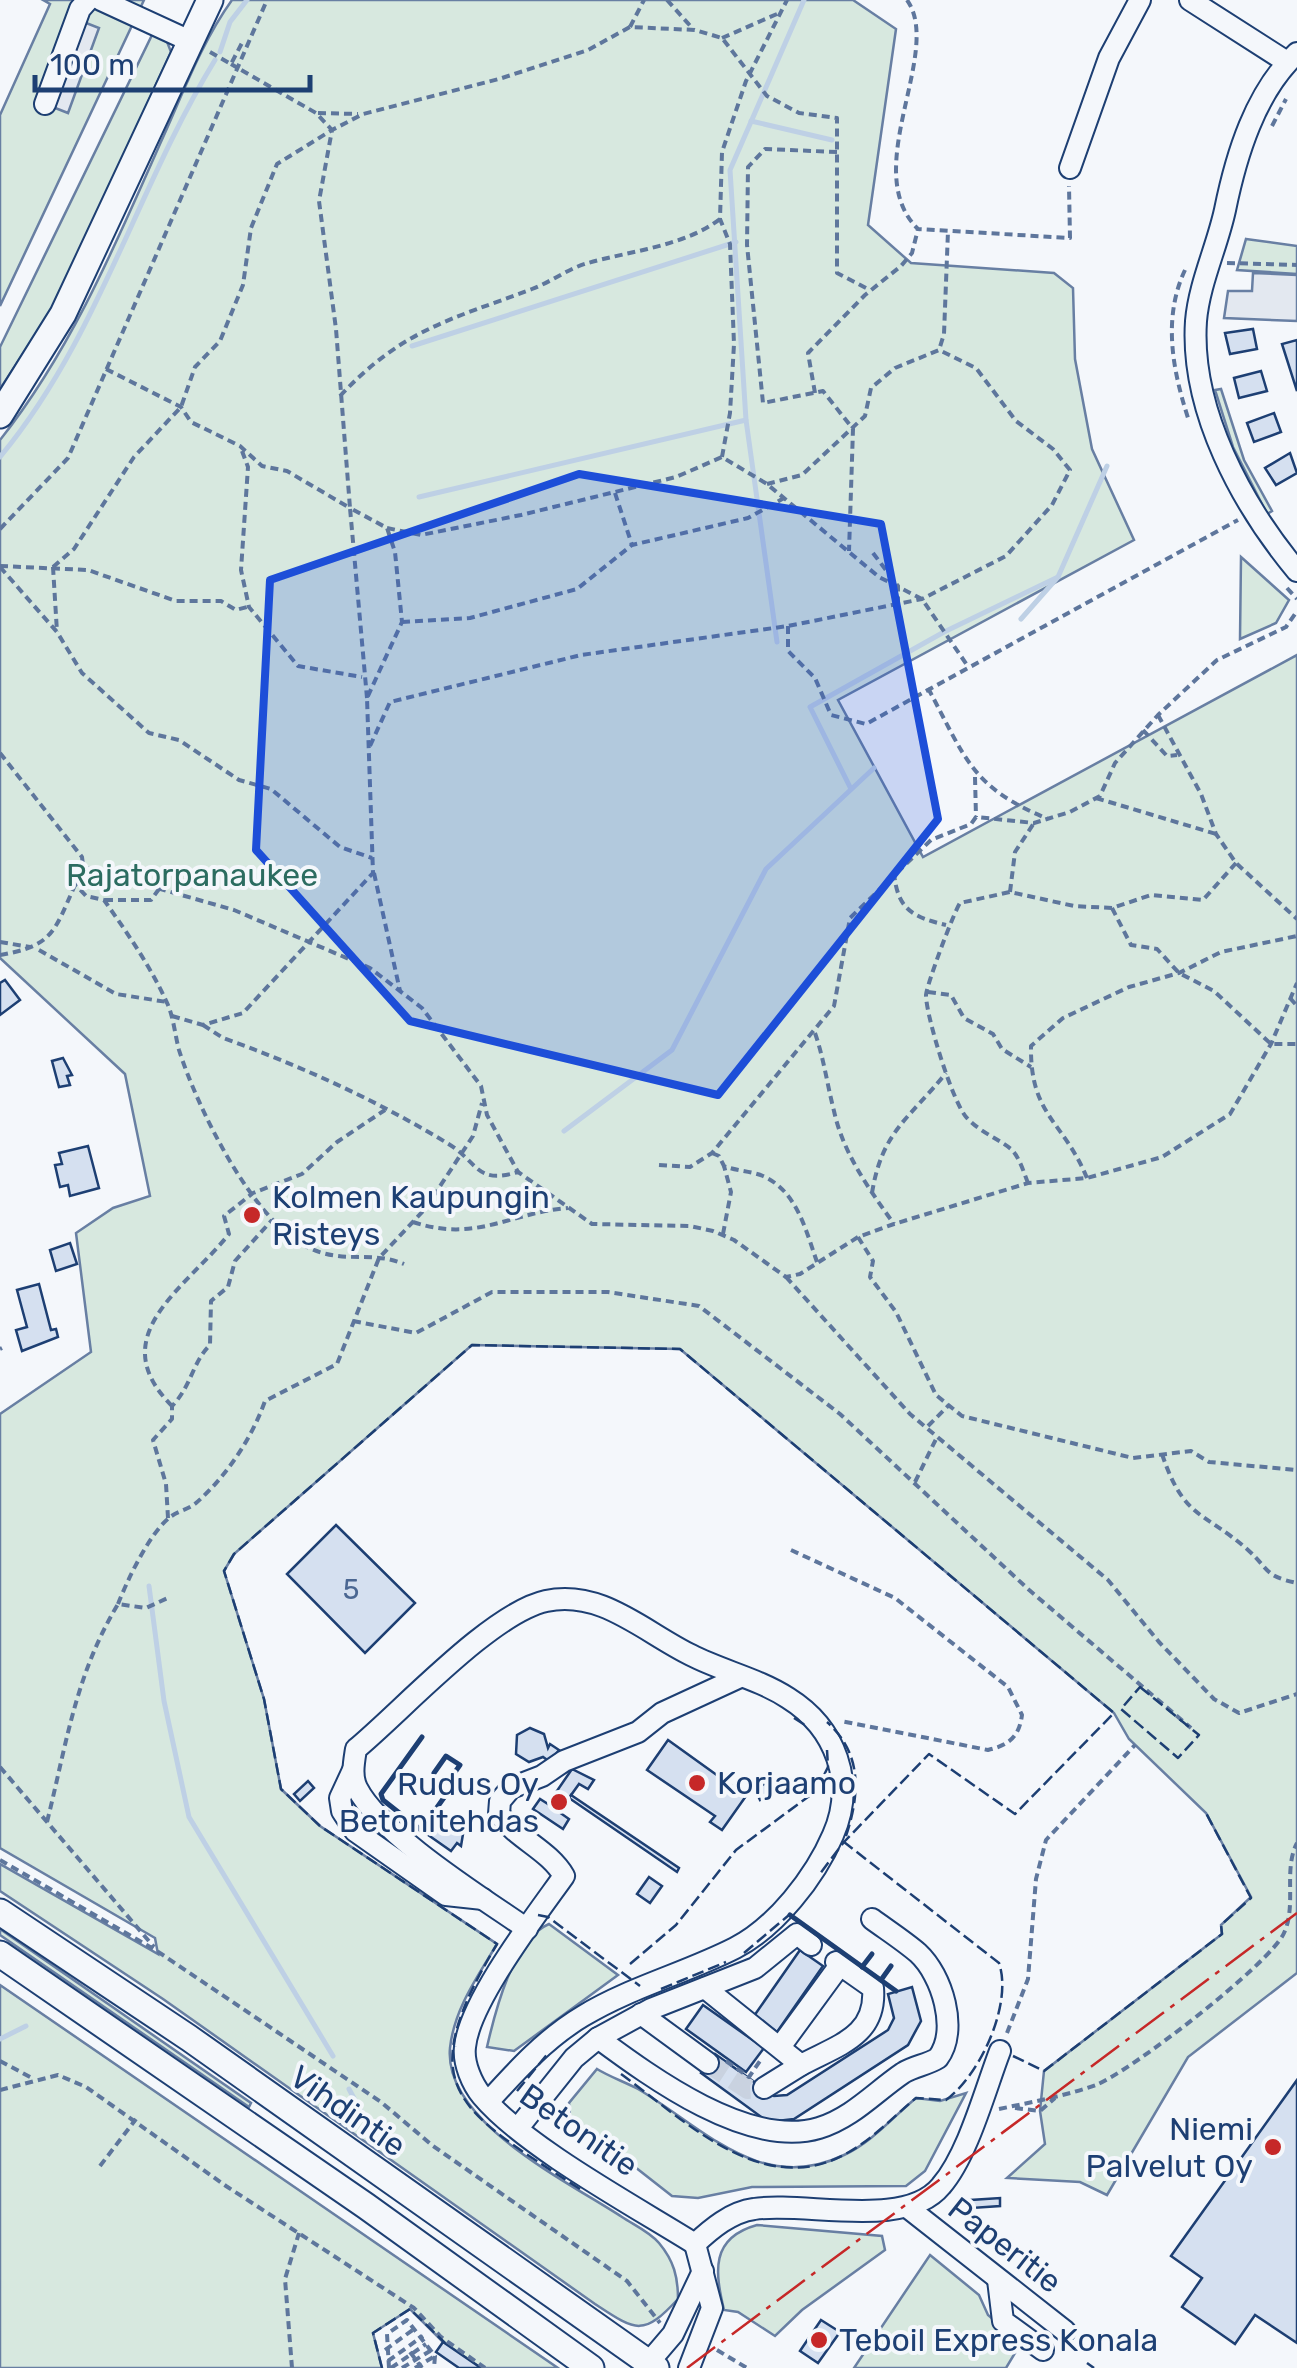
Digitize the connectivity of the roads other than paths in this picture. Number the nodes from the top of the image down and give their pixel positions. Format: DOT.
graph roads {
  1 [pos="88,0"];
  2 [pos="101,0"];
  3 [pos="1140,0"];
  4 [pos="1190,0"];
  5 [pos="210,3"];
  6 [pos="190,40"];
  7 [pos="1292,58"];
  8 [pos="45,104"];
  9 [pos="1070,168"];
  10 [pos="0,415"];
  11 [pos="1297,571"];
  12 [pos="740,1677"];
  13 [pos="353,1770"];
  14 [pos="485,1899"];
  15 [pos="0,1912"];
  16 [pos="872,1919"];
  17 [pos="524,1931"];
  18 [pos="812,1944"];
  19 [pos="0,1954"];
  20 [pos="705,1988"];
  21 [pos="640,2014"];
  22 [pos="598,2038"];
  23 [pos="776,2043"];
  24 [pos="1000,2051"];
  25 [pos="714,2059"];
  26 [pos="801,2065"];
  27 [pos="755,2076"];
  28 [pos="488,2102"];
  29 [pos="525,2120"];
  30 [pos="908,2206"];
  31 [pos="695,2244"];
  32 [pos="704,2271"];
  33 [pos="998,2280"];
  34 [pos="1065,2331"];
  35 [pos="1043,2350"];
  36 [pos="649,2366"];
  37 [pos="590,2368"];
  38 [pos="688,2368"];
  1 -- 8 [label="street"];
  2 -- 6 [label="street"];
  3 -- 9 [label="street"];
  4 -- 7 [label="street"];
  5 -- 6 [label="main road"];
  6 -- 10 [label="main road"];
  7 -- 11 [label="street"];
  12 -- 13 [label="street"];
  12 -- 17 [label="street"];
  12 -- 28 [label="street"];
  13 -- 14 [label="street"];
  13 -- 14 [label="street"];
  14 -- 17 [label="street"];
  15 -- 36 [label="main road, Vihdintie"];
  16 -- 22 [label="street"];
  17 -- 28 [label="street, Betonitie"];
  18 -- 20 [label="street"];
  19 -- 37 [label="main road, Vihdintie"];
  20 -- 21 [label="street"];
  20 -- 23 [label="street"];
  21 -- 22 [label="street"];
  21 -- 25 [label="street"];
  22 -- 29 [label="street"];
  23 -- 26 [label="street"];
  23 -- 26 [label="street"];
  24 -- 30 [label="street, Paperitie"];
  26 -- 27 [label="street"];
  28 -- 29 [label="street, Betonitie"];
  29 -- 31 [label="street, Betonitie"];
  30 -- 31 [label="street, Paperitie"];
  30 -- 33 [label="street, Paperitie"];
  31 -- 32 [label="street"];
  32 -- 36 [label="street"];
  32 -- 38 [label="street"];
  33 -- 34 [label="street, Paperitie"];
  33 -- 35 [label="street"];
}
